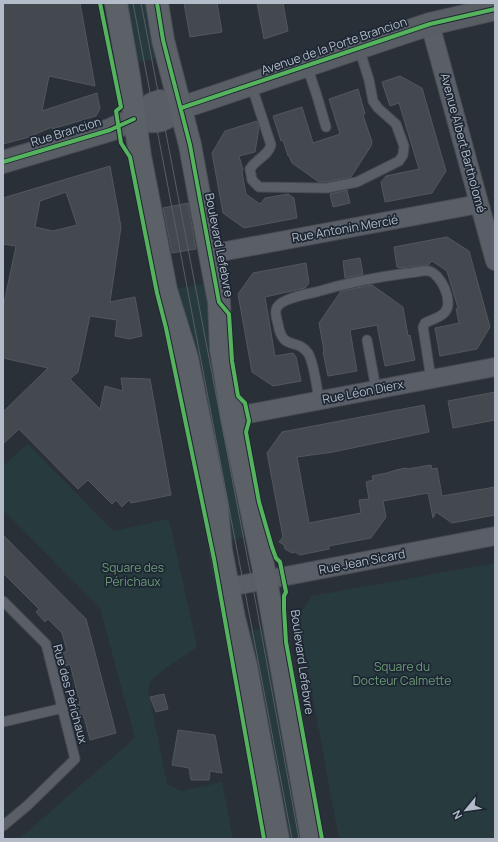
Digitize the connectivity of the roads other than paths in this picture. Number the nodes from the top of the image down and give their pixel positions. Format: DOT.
graph roads {
  1 [pos="116,3"];
  2 [pos="157,3"];
  3 [pos="495,9"];
  4 [pos="430,24"];
  5 [pos="359,48"];
  6 [pos="307,66"];
  7 [pos="251,84"];
  8 [pos="181,108"];
  9 [pos="134,119"];
  10 [pos="326,128"];
  11 [pos="3,162"];
  12 [pos="479,204"];
  13 [pos="210,254"];
  14 [pos="495,261"];
  15 [pos="367,340"];
  16 [pos="495,367"];
  17 [pos="431,379"];
  18 [pos="376,389"];
  19 [pos="319,400"];
  20 [pos="232,417"];
  21 [pos="495,536"];
  22 [pos="266,580"];
  23 [pos="229,587"];
  24 [pos="3,601"];
  25 [pos="63,708"];
  26 [pos="3,722"];
  27 [pos="3,826"];
  28 [pos="278,839"];
  29 [pos="312,839"];
  1 -- 9 [label="main road"];
  2 -- 8 [label="main road, Boulevard Lefebvre"];
  3 -- 4 [label="main road, Avenue de la Porte Brancion"];
  4 -- 5 [label="main road, Avenue de la Porte Brancion"];
  4 -- 12 [label="street, Avenue Albert Bartholomé"];
  5 -- 6 [label="main road, Avenue de la Porte Brancion"];
  5 -- 7 [label="lane"];
  6 -- 7 [label="main road, Avenue de la Porte Brancion"];
  6 -- 10 [label="lane"];
  7 -- 8 [label="main road, Avenue de la Porte Brancion"];
  8 -- 9 [label="main road, Avenue de la Porte Brancion"];
  8 -- 13 [label="main road, Boulevard Lefebvre"];
  9 -- 11 [label="main road, Rue Brancion"];
  9 -- 23 [label="main road"];
  12 -- 13 [label="street, Rue Antonin Mercié"];
  12 -- 14 [label="street, Avenue Albert Bartholomé"];
  13 -- 20 [label="main road, Boulevard Lefebvre"];
  15 -- 18 [label="lane"];
  16 -- 17 [label="street, Rue Léon Dierx"];
  17 -- 18 [label="street, Rue Léon Dierx"];
  17 -- 19 [label="lane"];
  18 -- 19 [label="street, Rue Léon Dierx"];
  19 -- 20 [label="street, Rue Léon Dierx"];
  20 -- 22 [label="main road, Boulevard Lefebvre"];
  21 -- 22 [label="street, Rue Jean Sicard"];
  22 -- 23 [label="street, Rue Jean Sicard"];
  22 -- 29 [label="main road, Boulevard Lefebvre"];
  23 -- 28 [label="main road"];
  24 -- 25 [label="lane, Rue des Périchaux"];
  25 -- 26 [label="lane"];
  25 -- 27 [label="lane, Rue des Périchaux"];
}
